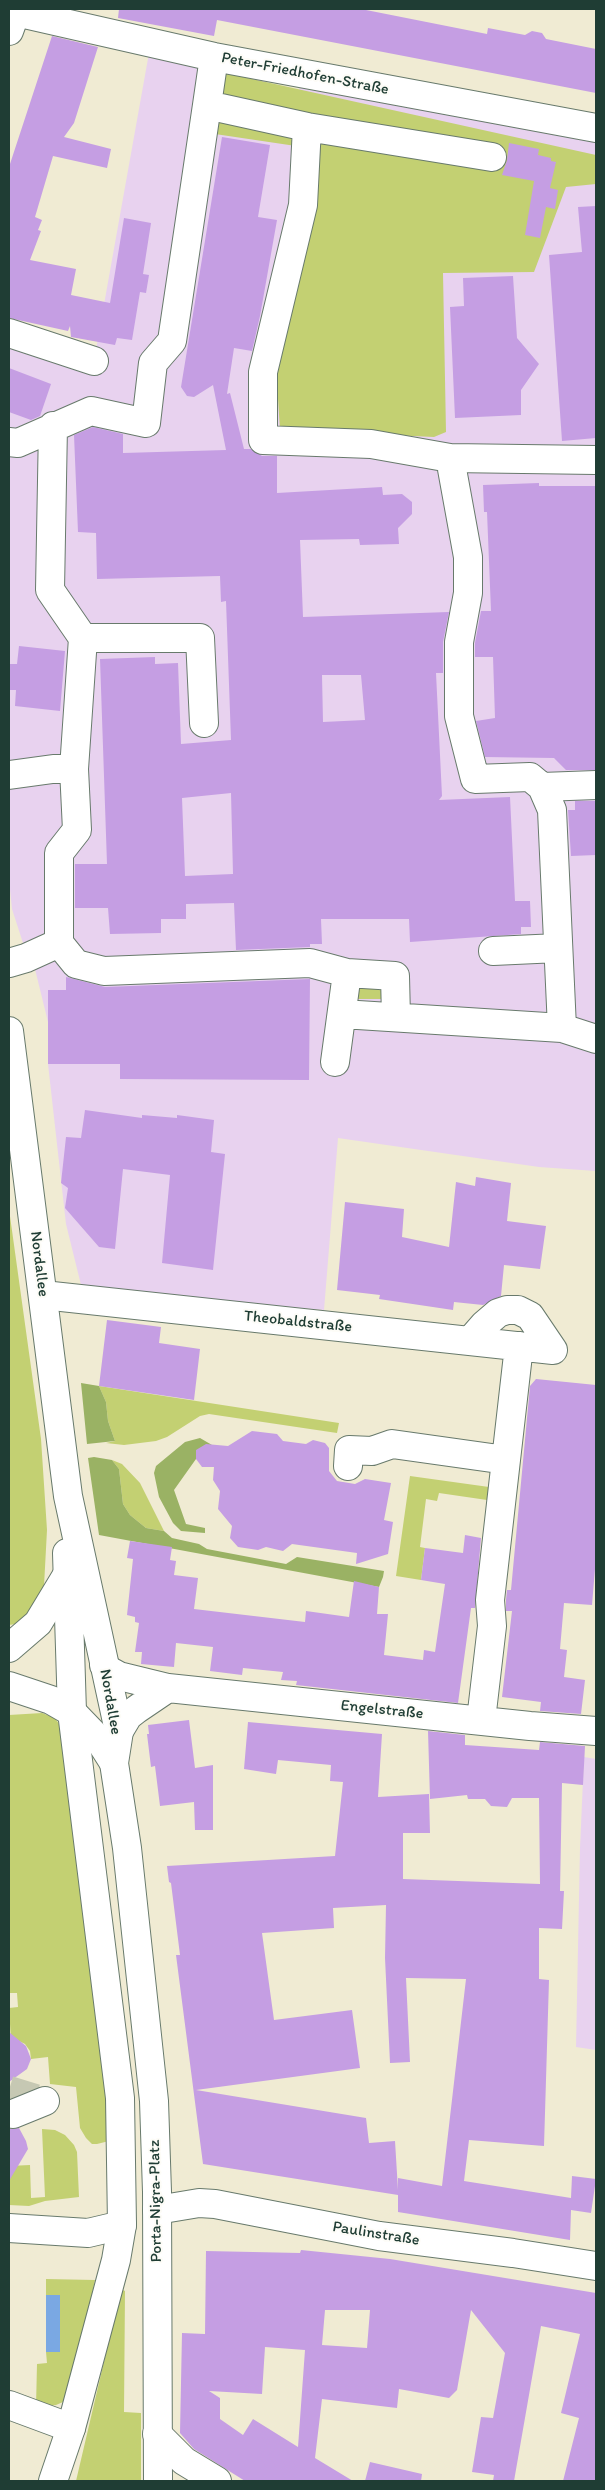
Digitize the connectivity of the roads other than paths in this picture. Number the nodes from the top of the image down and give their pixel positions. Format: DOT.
graph roads {
  1 [pos="13,17"];
  2 [pos="214,56"];
  3 [pos="207,105"];
  4 [pos="307,127"];
  5 [pos="596,128"];
  6 [pos="492,157"];
  7 [pos="9,333"];
  8 [pos="94,361"];
  9 [pos="53,426"];
  10 [pos="9,442"];
  11 [pos="450,458"];
  12 [pos="596,460"];
  13 [pos="84,638"];
  14 [pos="204,723"];
  15 [pos="74,770"];
  16 [pos="9,775"];
  17 [pos="596,785"];
  18 [pos="542,787"];
  19 [pos="59,943"];
  20 [pos="558,948"];
  21 [pos="493,951"];
  22 [pos="9,963"];
  23 [pos="347,973"];
  24 [pos="342,1014"];
  25 [pos="396,1017"];
  26 [pos="562,1028"];
  27 [pos="9,1031"];
  28 [pos="596,1039"];
  29 [pos="335,1062"];
  30 [pos="43,1295"];
  31 [pos="470,1341"];
  32 [pos="518,1346"];
  33 [pos="506,1460"];
  34 [pos="348,1466"];
  35 [pos="68,1496"];
  36 [pos="67,1575"];
  37 [pos="9,1648"];
  38 [pos="104,1665"];
  39 [pos="9,1686"];
  40 [pos="168,1688"];
  41 [pos="72,1712"];
  42 [pos="481,1720"];
  43 [pos="119,1731"];
  44 [pos="596,1731"];
  45 [pos="114,1763"];
  46 [pos="140,1968"];
  47 [pos="44,2101"];
  48 [pos="13,2114"];
  49 [pos="157,2210"];
  50 [pos="122,2226"];
  51 [pos="9,2228"];
  52 [pos="596,2266"];
  53 [pos="9,2405"];
  54 [pos="71,2428"];
  55 [pos="157,2434"];
  56 [pos="53,2481"];
  57 [pos="158,2481"];
  58 [pos="217,2481"];
  1 -- 2 [label="street, Peter-Friedhofen-Straße"];
  2 -- 3 [label="street"];
  2 -- 5 [label="street, Peter-Friedhofen-Straße"];
  3 -- 4 [label="street"];
  3 -- 9 [label="street"];
  4 -- 6 [label="street"];
  4 -- 11 [label="street"];
  7 -- 8 [label="street"];
  9 -- 10 [label="street"];
  9 -- 13 [label="street"];
  11 -- 12 [label="street"];
  11 -- 18 [label="street"];
  13 -- 14 [label="street"];
  13 -- 15 [label="street"];
  15 -- 16 [label="street"];
  15 -- 19 [label="street"];
  17 -- 18 [label="street"];
  18 -- 20 [label="street"];
  19 -- 22 [label="street"];
  19 -- 23 [label="street"];
  20 -- 21 [label="street"];
  20 -- 26 [label="street"];
  23 -- 24 [label="street"];
  23 -- 25 [label="street"];
  24 -- 25 [label="street"];
  24 -- 29 [label="street"];
  25 -- 26 [label="street"];
  26 -- 28 [label="street"];
  27 -- 30 [label="street, Nordallee"];
  30 -- 31 [label="street, Theobaldstraße"];
  30 -- 35 [label="street, Nordallee"];
  31 -- 32 [label="street, Theobaldstraße"];
  31 -- 32 [label="street, Theobaldstraße"];
  32 -- 33 [label="street"];
  33 -- 34 [label="street"];
  33 -- 42 [label="street"];
  35 -- 36 [label="street, Nordallee"];
  35 -- 38 [label="street, Nordallee"];
  36 -- 37 [label="street"];
  36 -- 41 [label="street, Nordallee"];
  38 -- 40 [label="street, Engelstraße"];
  38 -- 43 [label="street, Nordallee"];
  39 -- 41 [label="street"];
  40 -- 42 [label="street, Engelstraße"];
  40 -- 43 [label="street"];
  41 -- 45 [label="street"];
  41 -- 50 [label="street, Nordallee"];
  42 -- 44 [label="street, Engelstraße"];
  43 -- 45 [label="street, Nordallee"];
  45 -- 46 [label="street, Nordallee"];
  46 -- 49 [label="street, Porta-Nigra-Platz"];
  47 -- 48 [label="street"];
  49 -- 50 [label="street, Paulinstraße"];
  49 -- 52 [label="street, Paulinstraße"];
  49 -- 55 [label="street, Porta-Nigra-Platz"];
  50 -- 51 [label="street, Paulinstraße"];
  50 -- 54 [label="street"];
  53 -- 54 [label="street"];
  54 -- 56 [label="street"];
  55 -- 57 [label="street, Porta-Nigra-Platz"];
  55 -- 58 [label="street"];
}
